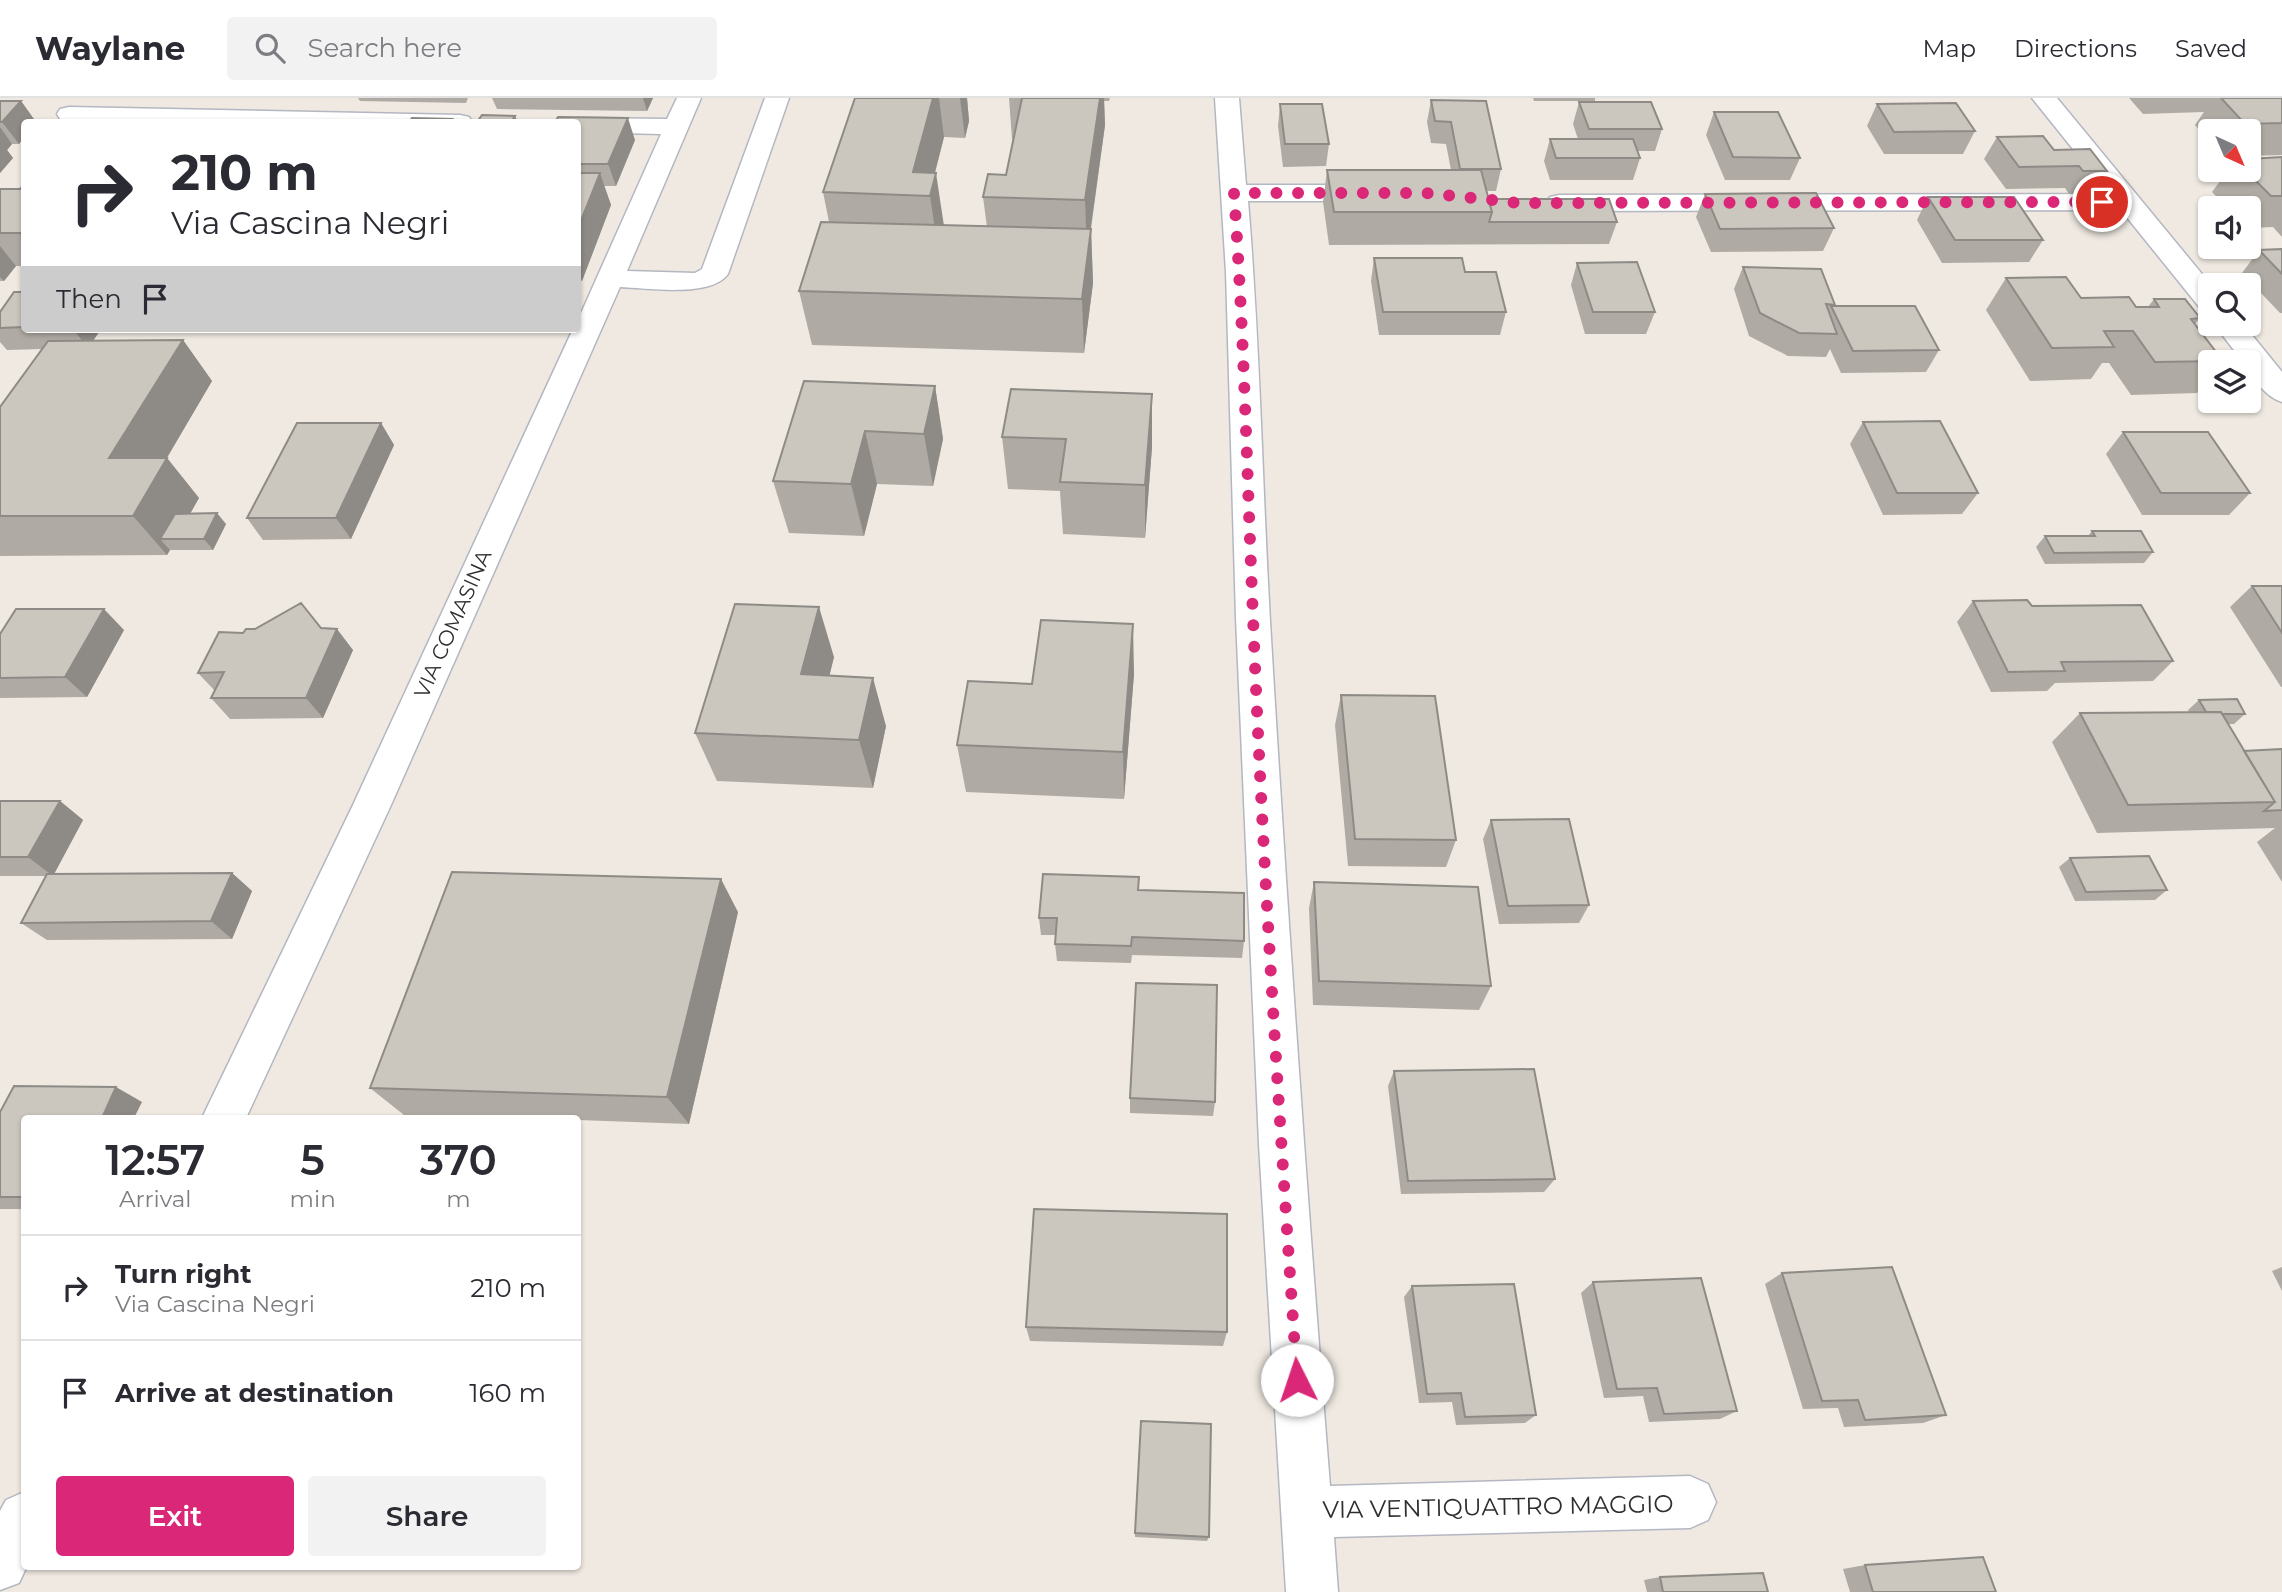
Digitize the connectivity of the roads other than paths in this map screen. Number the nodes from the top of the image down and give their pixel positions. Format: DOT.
graph roads {
  1 [pos="777,98"];
  2 [pos="1227,98"];
  3 [pos="2044,98"];
  4 [pos="682,113"];
  5 [pos="69,114"];
  6 [pos="313,119"];
  7 [pos="581,125"];
  8 [pos="1234,193"];
  9 [pos="1398,193"];
  10 [pos="2131,202"];
  11 [pos="1533,203"];
  12 [pos="611,279"];
  13 [pos="2198,287"];
  14 [pos="2238,336"];
  15 [pos="2282,392"];
  16 [pos="225,1115"];
  17 [pos="1690,1502"];
  18 [pos="1307,1512"];
  19 [pos="21,1524"];
  20 [pos="0,1564"];
  21 [pos="1312,1592"];
  1 -- 12 [label="street"];
  2 -- 8 [label="street, VIA VENTIQUATTRO MAGGIO"];
  3 -- 10 [label="street"];
  4 -- 7 [label="street, VIA COMASINA"];
  4 -- 12 [label="street, VIA COMASINA"];
  5 -- 6 [label="street"];
  8 -- 9 [label="street"];
  8 -- 18 [label="street, VIA VENTIQUATTRO MAGGIO"];
  10 -- 11 [label="street"];
  10 -- 13 [label="street"];
  12 -- 16 [label="street, VIA COMASINA"];
  14 -- 15 [label="street"];
  17 -- 18 [label="street, VIA VENTIQUATTRO MAGGIO"];
  18 -- 21 [label="street, VIA VENTIQUATTRO MAGGIO"];
  19 -- 20 [label="street"];
}
